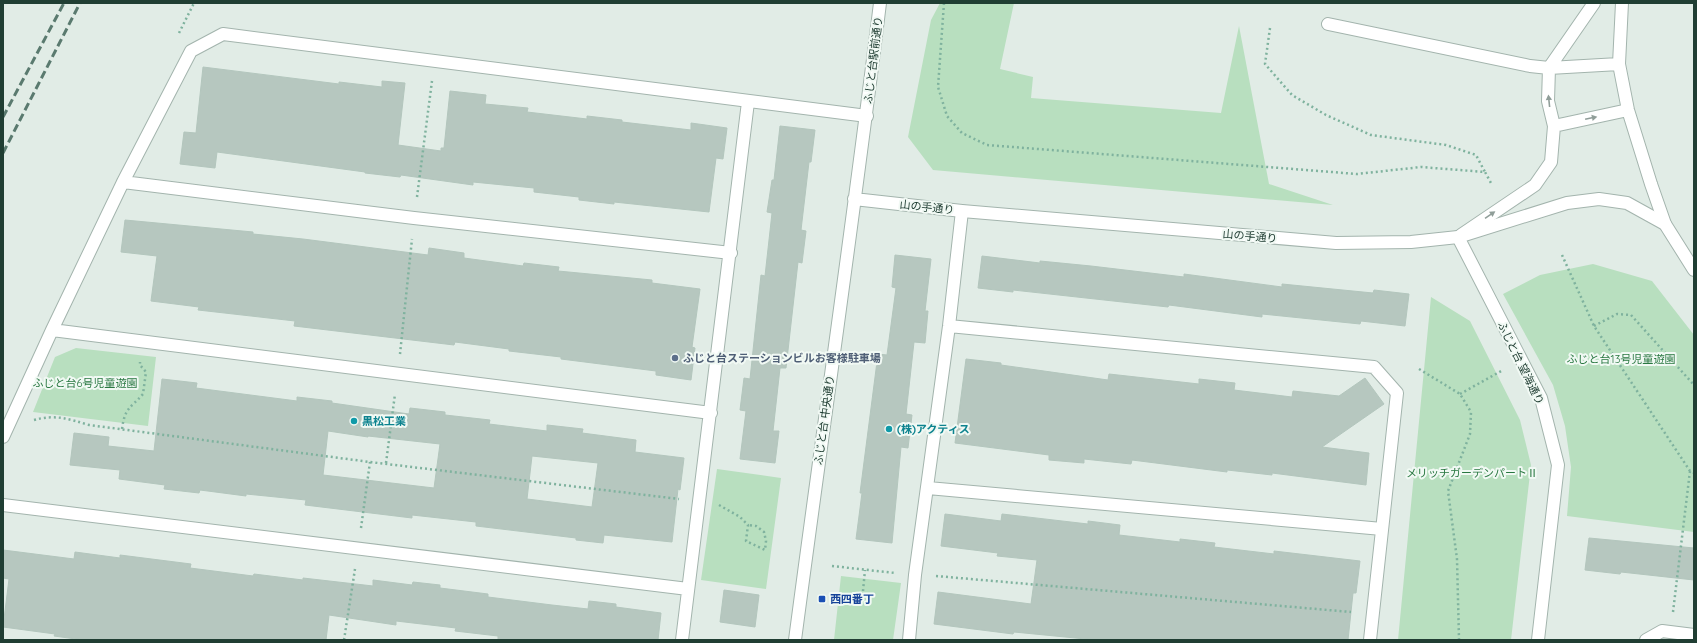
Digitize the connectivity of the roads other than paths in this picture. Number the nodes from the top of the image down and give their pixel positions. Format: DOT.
graph roads {
  1 [pos="880,3"];
  2 [pos="1594,3"];
  3 [pos="1622,3"];
  4 [pos="1328,24"];
  5 [pos="1619,64"];
  6 [pos="1549,68"];
  7 [pos="748,102"];
  8 [pos="1628,110"];
  9 [pos="867,116"];
  10 [pos="1554,126"];
  11 [pos="124,182"];
  12 [pos="854,199"];
  13 [pos="962,211"];
  14 [pos="1665,224"];
  15 [pos="1458,237"];
  16 [pos="731,253"];
  17 [pos="1694,270"];
  18 [pos="949,326"];
  19 [pos="52,330"];
  20 [pos="711,412"];
  21 [pos="3,437"];
  22 [pos="928,488"];
  23 [pos="3,505"];
  24 [pos="1382,529"];
  25 [pos="688,589"];
  26 [pos="1694,635"];
  27 [pos="682,640"];
  28 [pos="795,640"];
  29 [pos="909,640"];
  30 [pos="1370,640"];
  31 [pos="1538,640"];
  32 [pos="1646,640"];
  1 -- 9 [label="street, ふじと台駅前通り"];
  2 -- 6 [label="street"];
  3 -- 5 [label="street"];
  4 -- 6 [label="street"];
  5 -- 6 [label="street"];
  5 -- 8 [label="street"];
  10 -- 6 [label="street, one-way"];
  7 -- 9 [label="street"];
  7 -- 11 [label="street"];
  7 -- 16 [label="street"];
  10 -- 8 [label="street, one-way"];
  8 -- 14 [label="street"];
  9 -- 12 [label="street"];
  15 -- 10 [label="street, one-way"];
  11 -- 16 [label="street"];
  11 -- 19 [label="street"];
  12 -- 13 [label="street, 山の手通り"];
  12 -- 28 [label="street, ふじと台 中央通り"];
  13 -- 15 [label="street, 山の手通り"];
  13 -- 18 [label="street"];
  14 -- 15 [label="street, 山の手通り"];
  14 -- 17 [label="street, 山の手通り"];
  15 -- 31 [label="street, ふじと台 望海通り"];
  16 -- 20 [label="street"];
  18 -- 22 [label="street"];
  18 -- 24 [label="street"];
  19 -- 20 [label="street"];
  19 -- 21 [label="street"];
  20 -- 25 [label="street"];
  22 -- 24 [label="street"];
  22 -- 29 [label="street"];
  23 -- 25 [label="street"];
  24 -- 30 [label="street"];
  25 -- 27 [label="street"];
  26 -- 32 [label="street"];
}
